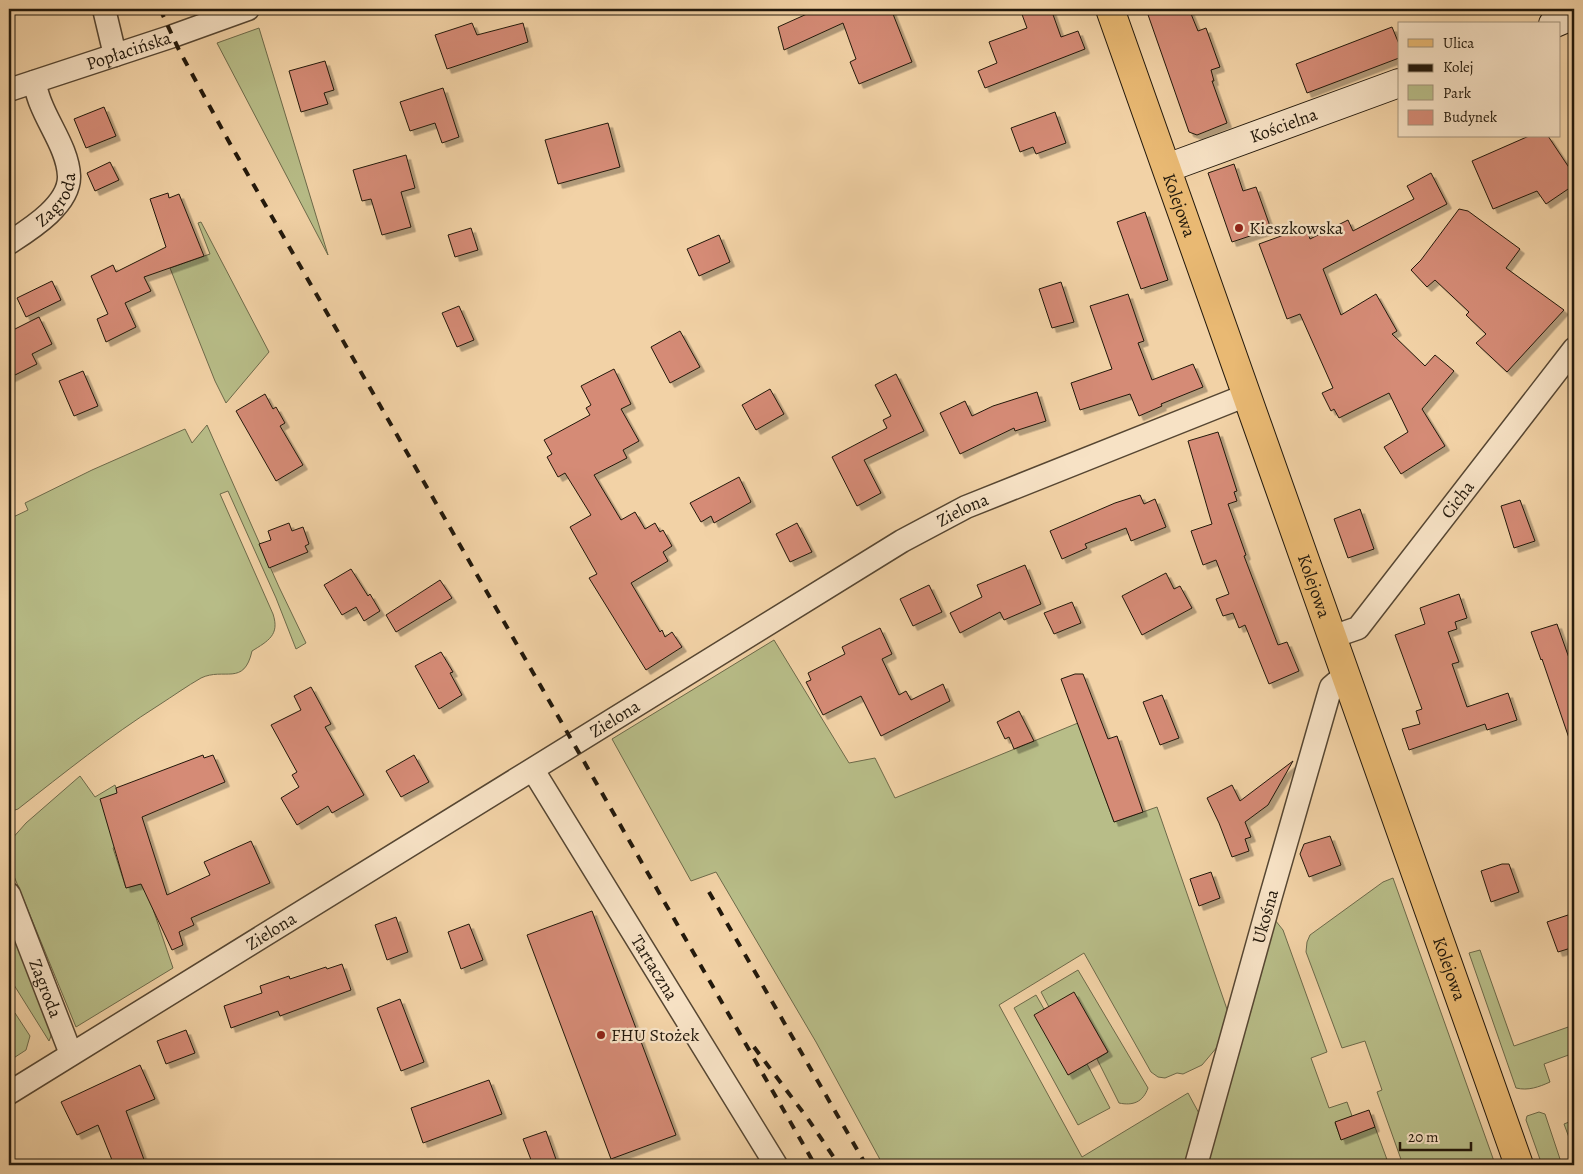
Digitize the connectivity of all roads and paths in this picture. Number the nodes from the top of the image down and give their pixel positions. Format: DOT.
graph roads {
  1 [pos="104,9"];
  2 [pos="248,9"];
  3 [pos="1110,9"];
  4 [pos="224,13"];
  5 [pos="1574,14"];
  6 [pos="1557,22"];
  7 [pos="115,55"];
  8 [pos="34,82"];
  9 [pos="1398,84"];
  10 [pos="9,90"];
  11 [pos="1167,168"];
  12 [pos="9,243"];
  13 [pos="1574,349"];
  14 [pos="1247,395"];
  15 [pos="1332,637"];
  16 [pos="1345,675"];
  17 [pos="533,770"];
  18 [pos="9,894"];
  19 [pos="72,1054"];
  20 [pos="9,1093"];
  21 [pos="776,1165"];
  22 [pos="1196,1165"];
  23 [pos="1519,1165"];
  1 -- 7 [label="street"];
  2 -- 4 [label="street, Popłacińska"];
  3 -- 11 [label="main road, Kolejowa"];
  4 -- 7 [label="street, Popłacińska"];
  5 -- 6 [label="main road"];
  7 -- 8 [label="street, Popłacińska"];
  8 -- 10 [label="street, Popłacińska"];
  8 -- 12 [label="street, Zagroda"];
  9 -- 11 [label="main road, Kościelna"];
  11 -- 14 [label="main road, Kolejowa"];
  13 -- 15 [label="street, Cicha"];
  14 -- 15 [label="main road, Kolejowa"];
  14 -- 17 [label="street, Zielona"];
  15 -- 16 [label="main road, Kolejowa"];
  16 -- 22 [label="street, Ukośna"];
  16 -- 23 [label="main road, Kolejowa"];
  17 -- 19 [label="street, Zielona"];
  17 -- 21 [label="street, Tartaczna"];
  18 -- 19 [label="street, Zagroda"];
  19 -- 20 [label="street, Zielona"];
}
